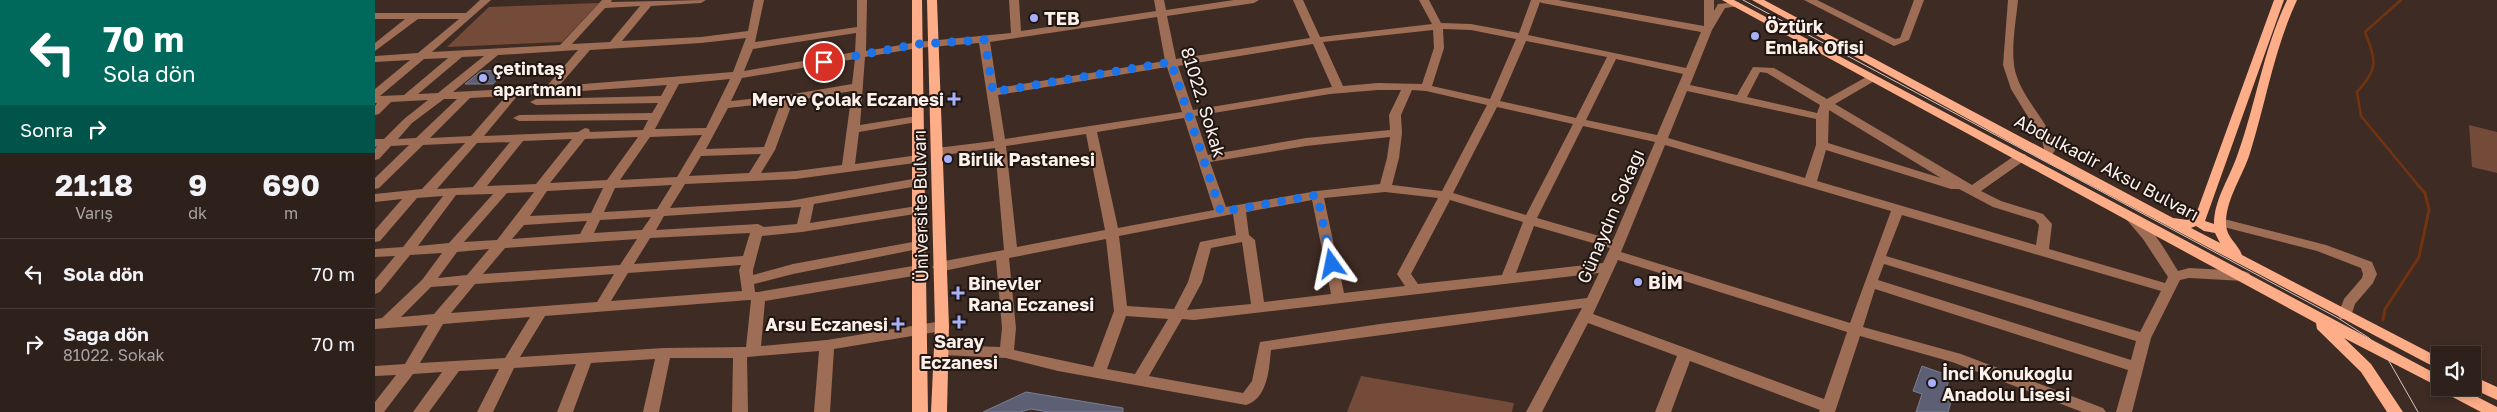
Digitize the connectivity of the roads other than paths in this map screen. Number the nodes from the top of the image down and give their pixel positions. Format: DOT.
graph roads {
  1 [pos="486,0"];
  2 [pos="701,0"];
  3 [pos="759,0"];
  4 [pos="862,0"];
  5 [pos="917,0"];
  6 [pos="933,0"];
  7 [pos="1014,0"];
  8 [pos="1159,0"];
  9 [pos="1254,0"];
  10 [pos="1298,0"];
  11 [pos="1424,0"];
  12 [pos="1537,0"];
  13 [pos="1542,0"];
  14 [pos="1709,0"];
  15 [pos="1757,0"];
  16 [pos="1809,0"];
  17 [pos="1917,0"];
  18 [pos="2013,0"];
  19 [pos="2279,0"];
  20 [pos="2292,0"];
  21 [pos="1731,2"];
  22 [pos="605,3"];
  23 [pos="648,3"];
  24 [pos="1162,14"];
  25 [pos="375,16"];
  26 [pos="469,16"];
  27 [pos="414,17"];
  28 [pos="1437,26"];
  29 [pos="862,29"];
  30 [pos="1707,30"];
  31 [pos="752,34"];
  32 [pos="1016,35"];
  33 [pos="1522,38"];
  34 [pos="985,40"];
  35 [pos="1317,40"];
  36 [pos="614,44"];
  37 [pos="587,46"];
  38 [pos="749,46"];
  39 [pos="933,46"];
  40 [pos="375,48"];
  41 [pos="563,48"];
  42 [pos="918,48"];
  43 [pos="495,52"];
  44 [pos="460,53"];
  45 [pos="1613,55"];
  46 [pos="421,56"];
  47 [pos="858,56"];
  48 [pos="375,59"];
  49 [pos="1171,62"];
  50 [pos="1689,72"];
  51 [pos="738,75"];
  52 [pos="1872,78"];
  53 [pos="674,82"];
  54 [pos="617,86"];
  55 [pos="1408,86"];
  56 [pos="857,87"];
  57 [pos="1683,87"];
  58 [pos="1426,88"];
  59 [pos="551,90"];
  60 [pos="1339,90"];
  61 [pos="993,92"];
  62 [pos="514,93"];
  63 [pos="375,95"];
  64 [pos="467,95"];
  65 [pos="439,96"];
  66 [pos="407,98"];
  67 [pos="787,98"];
  68 [pos="388,99"];
  69 [pos="666,99"];
  70 [pos="1740,99"];
  71 [pos="375,100"];
  72 [pos="605,101"];
  73 [pos="536,102"];
  74 [pos="1493,103"];
  75 [pos="723,105"];
  76 [pos="1824,111"];
  77 [pos="375,112"];
  78 [pos="1188,114"];
  79 [pos="657,116"];
  80 [pos="594,117"];
  81 [pos="519,118"];
  82 [pos="917,119"];
  83 [pos="1579,121"];
  84 [pos="854,129"];
  85 [pos="1091,130"];
  86 [pos="709,131"];
  87 [pos="647,133"];
  88 [pos="1396,133"];
  89 [pos="583,135"];
  90 [pos="503,138"];
  91 [pos="473,139"];
  92 [pos="1661,140"];
  93 [pos="421,141"];
  94 [pos="517,141"];
  95 [pos="390,142"];
  96 [pos="375,143"];
  97 [pos="999,144"];
  98 [pos="1823,145"];
  99 [pos="769,150"];
  100 [pos="937,152"];
  101 [pos="697,153"];
  102 [pos="375,156"];
  103 [pos="2045,156"];
  104 [pos="2021,157"];
  105 [pos="917,158"];
  106 [pos="1203,160"];
  107 [pos="848,168"];
  108 [pos="753,177"];
  109 [pos="681,180"];
  110 [pos="917,182"];
  111 [pos="1810,183"];
  112 [pos="611,184"];
  113 [pos="375,185"];
  114 [pos="542,187"];
  115 [pos="1385,188"];
  116 [pos="503,190"];
  117 [pos="476,191"];
  118 [pos="1972,191"];
  119 [pos="452,192"];
  120 [pos="419,194"];
  121 [pos="1317,195"];
  122 [pos="1447,195"];
  123 [pos="375,198"];
  124 [pos="809,200"];
  125 [pos="1239,209"];
  126 [pos="1898,209"];
  127 [pos="917,210"];
  128 [pos="1221,212"];
  129 [pos="659,214"];
  130 [pos="595,217"];
  131 [pos="2161,218"];
  132 [pos="2133,219"];
  133 [pos="1530,220"];
  134 [pos="520,222"];
  135 [pos="2198,222"];
  136 [pos="2220,226"];
  137 [pos="802,228"];
  138 [pos="757,232"];
  139 [pos="1112,232"];
  140 [pos="645,234"];
  141 [pos="375,238"];
  142 [pos="585,238"];
  143 [pos="1243,238"];
  144 [pos="500,244"];
  145 [pos="918,245"];
  146 [pos="453,247"];
  147 [pos="407,250"];
  148 [pos="1616,250"];
  149 [pos="2042,250"];
  150 [pos="375,253"];
  151 [pos="1006,253"];
  152 [pos="1879,258"];
  153 [pos="748,260"];
  154 [pos="2241,260"];
  155 [pos="939,267"];
  156 [pos="1607,267"];
  157 [pos="623,269"];
  158 [pos="919,270"];
  159 [pos="2243,276"];
  160 [pos="1507,278"];
  161 [pos="472,279"];
  162 [pos="427,283"];
  163 [pos="1871,283"];
  164 [pos="2173,283"];
  165 [pos="375,289"];
  166 [pos="1415,290"];
  167 [pos="751,291"];
  168 [pos="1339,299"];
  169 [pos="1591,302"];
  170 [pos="600,308"];
  171 [pos="1258,308"];
  172 [pos="2305,310"];
  173 [pos="541,311"];
  174 [pos="1121,311"];
  175 [pos="2345,315"];
  176 [pos="1177,316"];
  177 [pos="1585,316"];
  178 [pos="439,318"];
  179 [pos="381,324"];
  180 [pos="942,326"];
  181 [pos="919,330"];
  182 [pos="1856,330"];
  183 [pos="2144,338"];
  184 [pos="827,345"];
  185 [pos="943,350"];
  186 [pos="747,352"];
  187 [pos="664,353"];
  188 [pos="1006,353"];
  189 [pos="1685,354"];
  190 [pos="586,358"];
  191 [pos="2431,360"];
  192 [pos="509,363"];
  193 [pos="453,367"];
  194 [pos="2135,367"];
  195 [pos="409,369"];
  196 [pos="375,371"];
  197 [pos="1098,373"];
  198 [pos="2431,378"];
  199 [pos="1139,380"];
  200 [pos="2481,386"];
  201 [pos="2497,394"];
  202 [pos="2463,396"];
  203 [pos="1827,410"];
  204 [pos="376,412"];
  205 [pos="421,412"];
  206 [pos="485,412"];
  207 [pos="565,412"];
  208 [pos="651,412"];
  209 [pos="740,412"];
  210 [pos="822,412"];
  211 [pos="921,412"];
  212 [pos="939,412"];
  213 [pos="1534,412"];
  214 [pos="1663,412"];
  215 [pos="2098,412"];
  216 [pos="2124,412"];
  217 [pos="2395,412"];
  218 [pos="2494,412"];
  1 -- 26 [label="street"];
  2 -- 23 [label="street"];
  3 -- 31 [label="street"];
  4 -- 29 [label="street"];
  5 -- 42 [label="main road, Üniversite Bulvarı"];
  6 -- 39 [label="main road, Üniversite Bulvarı"];
  7 -- 32 [label="street"];
  8 -- 24 [label="street, 81022. Sokak"];
  9 -- 24 [label="street"];
  10 -- 35 [label="street"];
  11 -- 28 [label="street"];
  12 -- 33 [label="street"];
  13 -- 30 [label="street"];
  14 -- 30 [label="street"];
  15 -- 103 [label="main road, Abdulkadir Aksu Bulvarı"];
  16 -- 17 [label="street"];
  18 -- 103 [label="street"];
  19 -- 135 [label="main road"];
  20 -- 136 [label="main road"];
  21 -- 30 [label="street"];
  21 -- 52 [label="main road"];
  22 -- 23 [label="street"];
  22 -- 41 [label="street"];
  23 -- 36 [label="street"];
  24 -- 32 [label="street"];
  24 -- 49 [label="street, 81022. Sokak"];
  25 -- 27 [label="street"];
  26 -- 27 [label="street"];
  26 -- 46 [label="street"];
  27 -- 40 [label="street"];
  28 -- 33 [label="street"];
  28 -- 35 [label="street"];
  28 -- 58 [label="street"];
  29 -- 38 [label="street"];
  29 -- 47 [label="street"];
  30 -- 50 [label="street, Günaydın Sokağı"];
  31 -- 36 [label="street"];
  31 -- 38 [label="street"];
  32 -- 34 [label="street"];
  33 -- 45 [label="street"];
  33 -- 74 [label="street"];
  34 -- 39 [label="street"];
  34 -- 61 [label="street"];
  35 -- 49 [label="street"];
  35 -- 60 [label="street"];
  36 -- 37 [label="street"];
  37 -- 41 [label="street"];
  37 -- 59 [label="street"];
  38 -- 51 [label="street"];
  39 -- 42 [label="street"];
  39 -- 100 [label="main road, Üniversite Bulvarı"];
  41 -- 43 [label="street"];
  42 -- 47 [label="street"];
  42 -- 82 [label="main road, Üniversite Bulvarı"];
  43 -- 44 [label="street"];
  43 -- 65 [label="street"];
  44 -- 46 [label="street"];
  44 -- 66 [label="street"];
  45 -- 50 [label="street"];
  45 -- 83 [label="street"];
  46 -- 48 [label="street"];
  46 -- 63 [label="street"];
  47 -- 51 [label="street"];
  47 -- 56 [label="street"];
  49 -- 61 [label="street"];
  49 -- 78 [label="street, 81022. Sokak"];
  50 -- 57 [label="street, Günaydın Sokağı"];
  51 -- 53 [label="street"];
  51 -- 75 [label="street"];
  52 -- 76 [label="street"];
  52 -- 104 [label="main road"];
  53 -- 54 [label="street"];
  53 -- 69 [label="street"];
  54 -- 59 [label="street"];
  54 -- 72 [label="street"];
  55 -- 58 [label="street"];
  55 -- 60 [label="street"];
  55 -- 88 [label="street"];
  56 -- 67 [label="street"];
  56 -- 84 [label="street"];
  57 -- 70 [label="street"];
  57 -- 92 [label="street, Günaydın Sokağı"];
  58 -- 74 [label="street"];
  59 -- 62 [label="street"];
  59 -- 73 [label="street"];
  60 -- 78 [label="street"];
  61 -- 97 [label="street"];
  62 -- 64 [label="street"];
  62 -- 91 [label="street"];
  64 -- 65 [label="street"];
  64 -- 93 [label="street"];
  65 -- 66 [label="street"];
  65 -- 95 [label="street"];
  66 -- 68 [label="street"];
  67 -- 75 [label="street"];
  67 -- 99 [label="street"];
  68 -- 71 [label="street"];
  68 -- 77 [label="street"];
  69 -- 72 [label="street"];
  69 -- 79 [label="street"];
  70 -- 76 [label="street"];
  70 -- 76 [label="street"];
  72 -- 73 [label="street"];
  72 -- 80 [label="street"];
  73 -- 81 [label="street"];
  74 -- 83 [label="street"];
  74 -- 122 [label="street"];
  75 -- 86 [label="street"];
  76 -- 98 [label="street"];
  76 -- 118 [label="street"];
  78 -- 85 [label="street"];
  78 -- 106 [label="street, 81022. Sokak"];
  79 -- 80 [label="street"];
  79 -- 87 [label="street"];
  80 -- 81 [label="street"];
  80 -- 89 [label="street"];
  81 -- 90 [label="street"];
  82 -- 84 [label="street"];
  82 -- 105 [label="main road, Üniversite Bulvarı"];
  83 -- 92 [label="street"];
  83 -- 133 [label="street"];
  84 -- 107 [label="street"];
  85 -- 97 [label="street"];
  85 -- 139 [label="street"];
  86 -- 87 [label="street"];
  86 -- 101 [label="street"];
  87 -- 89 [label="street"];
  87 -- 112 [label="street"];
  88 -- 106 [label="street"];
  88 -- 115 [label="street"];
  89 -- 90 [label="street"];
  89 -- 114 [label="street"];
  90 -- 91 [label="street"];
  91 -- 93 [label="street"];
  91 -- 120 [label="street"];
  92 -- 111 [label="street"];
  92 -- 148 [label="street, Günaydın Sokağı"];
  93 -- 95 [label="street"];
  93 -- 113 [label="street"];
  94 -- 117 [label="street"];
  95 -- 96 [label="street"];
  95 -- 102 [label="street"];
  97 -- 100 [label="street"];
  97 -- 151 [label="street"];
  98 -- 111 [label="street"];
  98 -- 118 [label="street"];
  99 -- 101 [label="street"];
  99 -- 108 [label="street"];
  100 -- 155 [label="main road, Üniversite Bulvarı"];
  101 -- 109 [label="street"];
  103 -- 131 [label="main road, Abdulkadir Aksu Bulvarı"];
  104 -- 118 [label="street"];
  104 -- 132 [label="main road"];
  105 -- 107 [label="street"];
  105 -- 110 [label="main road, Üniversite Bulvarı"];
  106 -- 128 [label="street, 81022. Sokak"];
  107 -- 108 [label="street"];
  108 -- 109 [label="street"];
  109 -- 112 [label="street"];
  109 -- 129 [label="street"];
  110 -- 124 [label="street"];
  110 -- 127 [label="main road, Üniversite Bulvarı"];
  111 -- 126 [label="street"];
  112 -- 114 [label="street"];
  112 -- 130 [label="street"];
  114 -- 116 [label="street"];
  114 -- 134 [label="street"];
  115 -- 121 [label="street"];
  115 -- 122 [label="street"];
  116 -- 117 [label="street"];
  116 -- 146 [label="street"];
  117 -- 119 [label="street"];
  118 -- 149 [label="street"];
  119 -- 120 [label="street"];
  119 -- 147 [label="street"];
  120 -- 123 [label="street"];
  120 -- 141 [label="street"];
  121 -- 125 [label="street"];
  121 -- 168 [label="street"];
  122 -- 133 [label="street"];
  122 -- 166 [label="street"];
  124 -- 129 [label="street"];
  124 -- 137 [label="street"];
  125 -- 128 [label="street"];
  125 -- 143 [label="street"];
  126 -- 149 [label="street"];
  126 -- 152 [label="street"];
  127 -- 137 [label="street"];
  127 -- 145 [label="main road, Üniversite Bulvarı"];
  128 -- 139 [label="street"];
  129 -- 130 [label="street"];
  129 -- 140 [label="street"];
  130 -- 134 [label="street"];
  130 -- 142 [label="street"];
  131 -- 135 [label="main road"];
  131 -- 154 [label="main road, Abdulkadir Aksu Bulvarı"];
  132 -- 159 [label="main road"];
  132 -- 164 [label="street"];
  133 -- 148 [label="street"];
  133 -- 160 [label="street"];
  134 -- 144 [label="street"];
  135 -- 136 [label="main road"];
  136 -- 154 [label="main road"];
  136 -- 175 [label="street"];
  137 -- 138 [label="street"];
  138 -- 140 [label="street"];
  138 -- 153 [label="street"];
  139 -- 151 [label="street"];
  139 -- 174 [label="street"];
  140 -- 142 [label="street"];
  140 -- 157 [label="street"];
  142 -- 144 [label="street"];
  143 -- 171 [label="street"];
  143 -- 176 [label="street"];
  144 -- 146 [label="street"];
  144 -- 161 [label="street"];
  145 -- 158 [label="main road, Üniversite Bulvarı"];
  145 -- 167 [label="street"];
  146 -- 147 [label="street"];
  146 -- 162 [label="street"];
  147 -- 150 [label="street"];
  147 -- 165 [label="street"];
  148 -- 156 [label="street, Günaydın Sokağı"];
  148 -- 182 [label="street"];
  149 -- 164 [label="street"];
  151 -- 155 [label="street"];
  151 -- 188 [label="street"];
  152 -- 163 [label="street"];
  152 -- 183 [label="street"];
  153 -- 157 [label="street"];
  153 -- 167 [label="street"];
  154 -- 175 [label="main road, Abdulkadir Aksu Bulvarı"];
  155 -- 180 [label="main road, Üniversite Bulvarı"];
  156 -- 160 [label="street"];
  156 -- 169 [label="street, Günaydın Sokağı"];
  157 -- 161 [label="street"];
  157 -- 170 [label="street"];
  158 -- 167 [label="street"];
  158 -- 181 [label="main road, Üniversite Bulvarı"];
  159 -- 164 [label="street"];
  159 -- 172 [label="main road"];
  160 -- 166 [label="street"];
  161 -- 162 [label="street"];
  161 -- 178 [label="street"];
  162 -- 179 [label="street"];
  163 -- 182 [label="street"];
  163 -- 194 [label="street"];
  164 -- 183 [label="street"];
  166 -- 168 [label="street"];
  167 -- 170 [label="street"];
  167 -- 186 [label="street"];
  168 -- 171 [label="street"];
  169 -- 177 [label="street, Günaydın Sokağı"];
  169 -- 199 [label="street"];
  170 -- 173 [label="street"];
  171 -- 176 [label="street"];
  172 -- 198 [label="main road"];
  172 -- 217 [label="main road"];
  173 -- 178 [label="street"];
  173 -- 192 [label="street"];
  174 -- 176 [label="street"];
  174 -- 197 [label="street"];
  175 -- 191 [label="main road, Abdulkadir Aksu Bulvarı"];
  176 -- 199 [label="street"];
  177 -- 189 [label="street"];
  177 -- 213 [label="street, Günaydın Sokağı"];
  178 -- 179 [label="street"];
  178 -- 195 [label="street"];
  180 -- 181 [label="street"];
  180 -- 185 [label="main road, Üniversite Bulvarı"];
  181 -- 184 [label="street"];
  181 -- 211 [label="main road, Üniversite Bulvarı"];
  182 -- 203 [label="street"];
  182 -- 215 [label="street"];
  183 -- 194 [label="street"];
  184 -- 186 [label="street"];
  184 -- 210 [label="street"];
  185 -- 188 [label="street"];
  185 -- 212 [label="main road, Üniversite Bulvarı"];
  186 -- 187 [label="street"];
  186 -- 209 [label="street"];
  187 -- 190 [label="street"];
  187 -- 208 [label="street"];
  188 -- 197 [label="street"];
  189 -- 203 [label="street"];
  189 -- 214 [label="street"];
  190 -- 192 [label="street"];
  190 -- 207 [label="street"];
  192 -- 193 [label="street"];
  192 -- 206 [label="street"];
  193 -- 195 [label="street"];
  193 -- 205 [label="street"];
  194 -- 216 [label="street"];
  195 -- 196 [label="street"];
  195 -- 204 [label="street"];
  197 -- 199 [label="street"];
  200 -- 201 [label="main road"];
  202 -- 218 [label="main road"];
}
